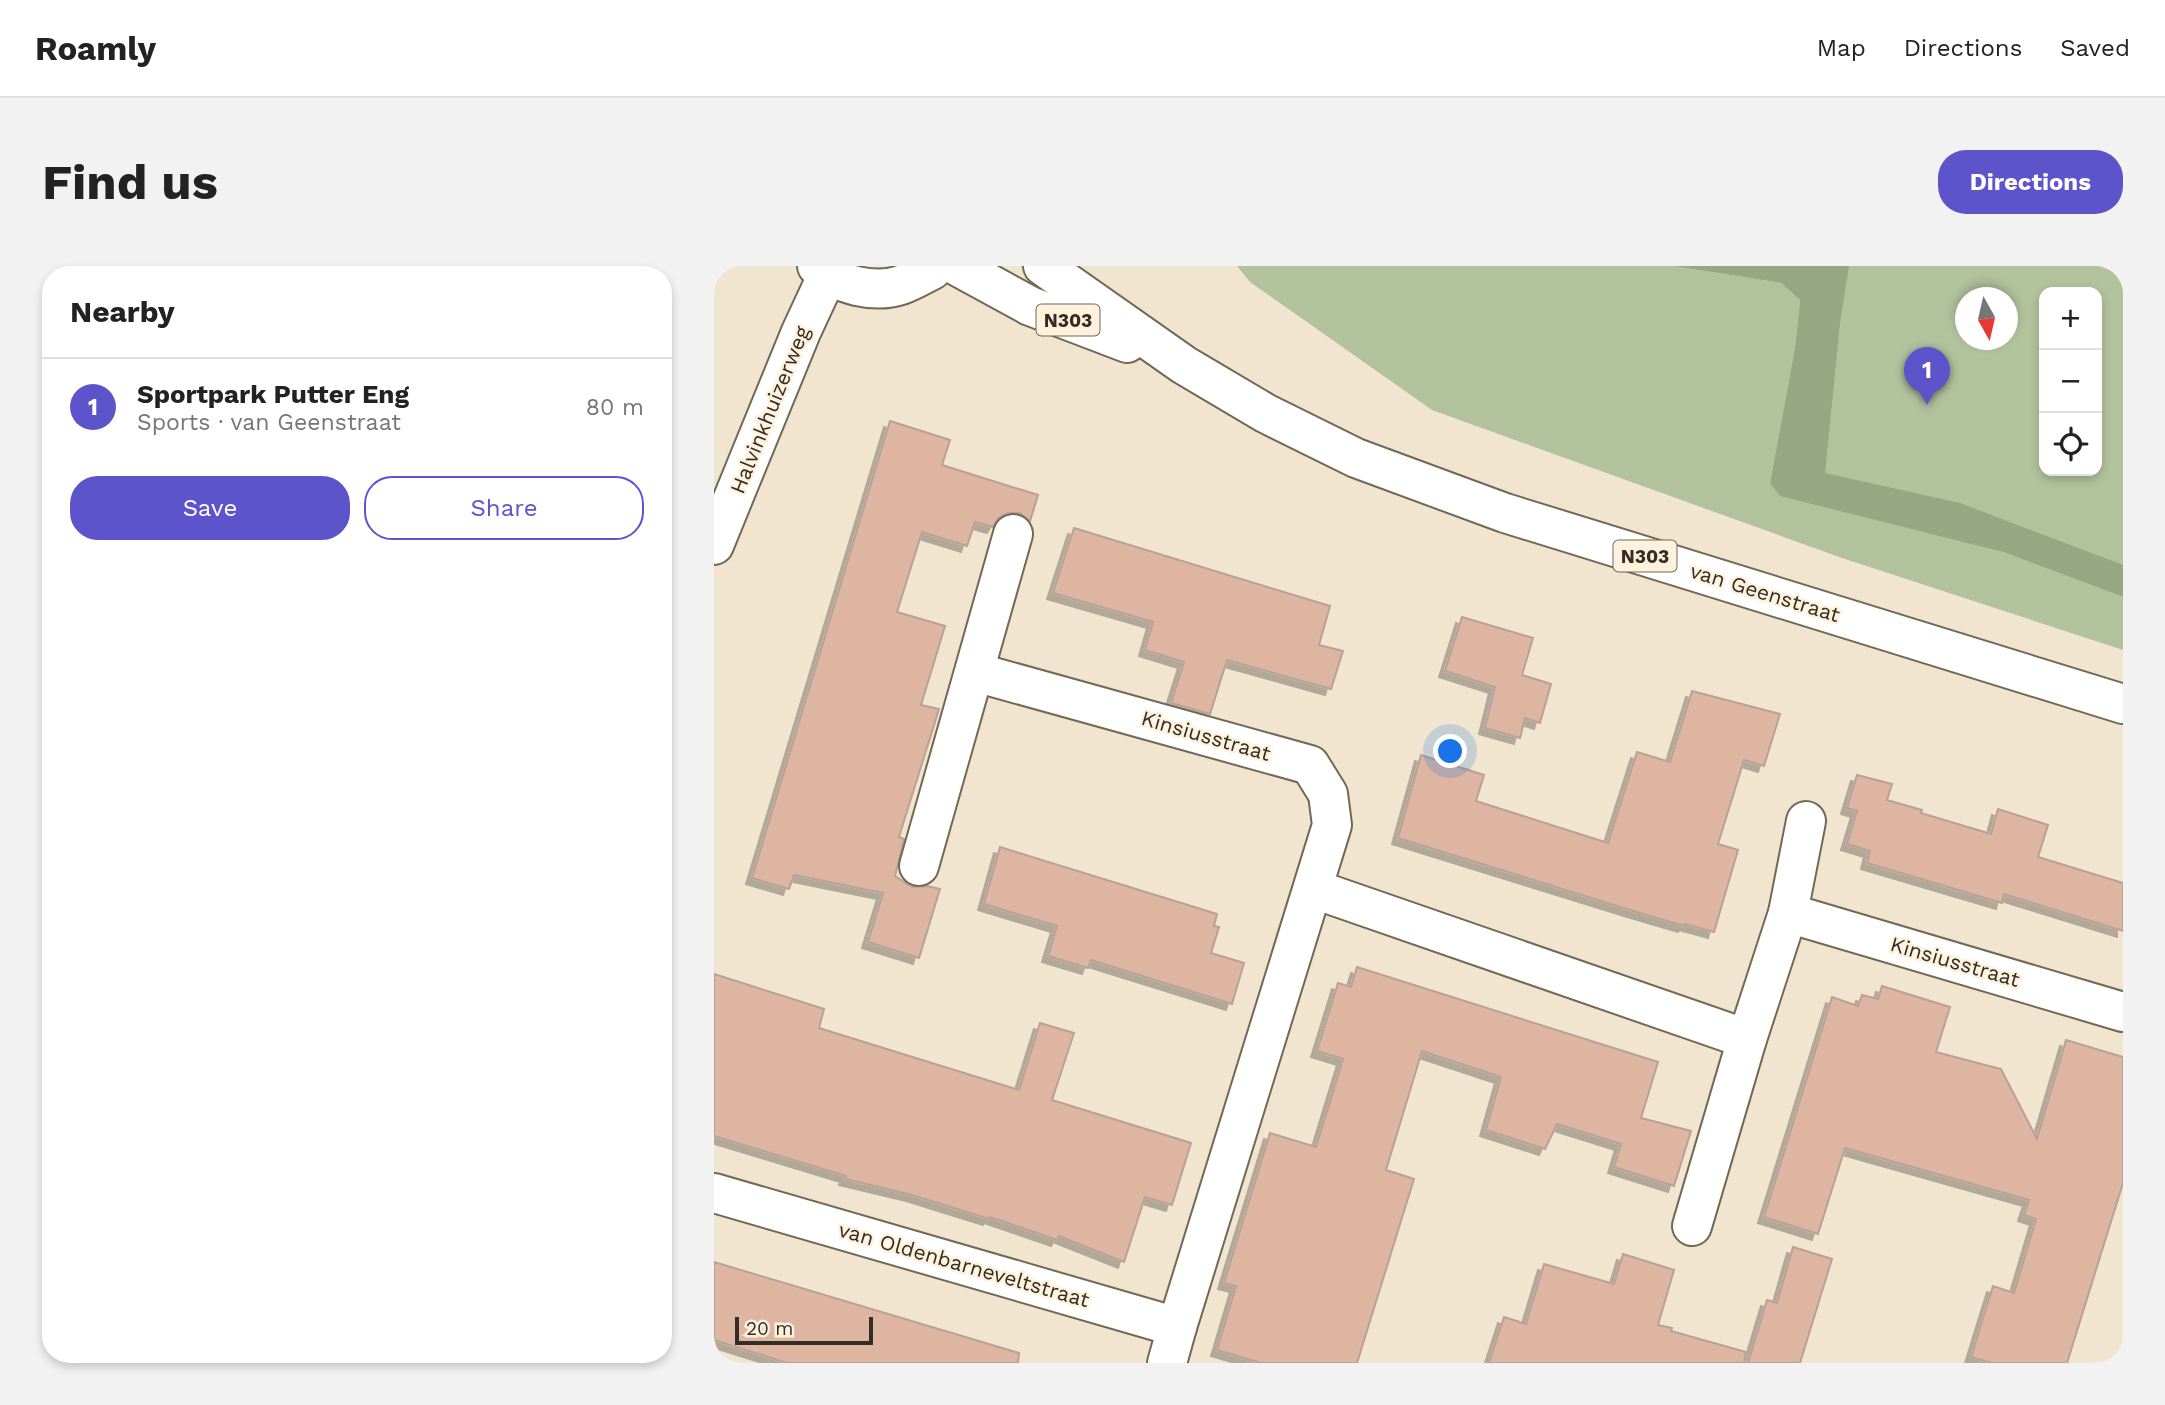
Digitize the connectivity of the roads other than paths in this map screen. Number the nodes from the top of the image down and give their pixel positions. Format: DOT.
graph roads {
  1 [pos="936,266"];
  2 [pos="957,266"];
  3 [pos="1043,266"];
  4 [pos="822,271"];
  5 [pos="1184,365"];
  6 [pos="1013,534"];
  7 [pos="714,545"];
  8 [pos="975,672"];
  9 [pos="2123,704"];
  10 [pos="1806,821"];
  11 [pos="919,866"];
  12 [pos="1314,889"];
  13 [pos="1788,913"];
  14 [pos="2123,1012"];
  15 [pos="1747,1039"];
  16 [pos="714,1193"];
  17 [pos="1692,1226"];
  18 [pos="1177,1327"];
  19 [pos="1167,1363"];
  1 -- 4 [label="street"];
  2 -- 5 [label="street, van Geenstraat / N303"];
  3 -- 5 [label="street, van Geenstraat / N303"];
  4 -- 7 [label="street, Halvinkhuizerweg"];
  5 -- 9 [label="street, van Geenstraat / N303"];
  6 -- 8 [label="street"];
  8 -- 11 [label="street"];
  8 -- 12 [label="street, Kinsiusstraat"];
  10 -- 13 [label="street"];
  12 -- 15 [label="street"];
  12 -- 18 [label="street, Kinsiusstraat"];
  13 -- 14 [label="street, Kinsiusstraat"];
  13 -- 15 [label="street"];
  15 -- 17 [label="street"];
  16 -- 18 [label="street, van Oldenbarneveltstraat"];
  18 -- 19 [label="street"];
}
